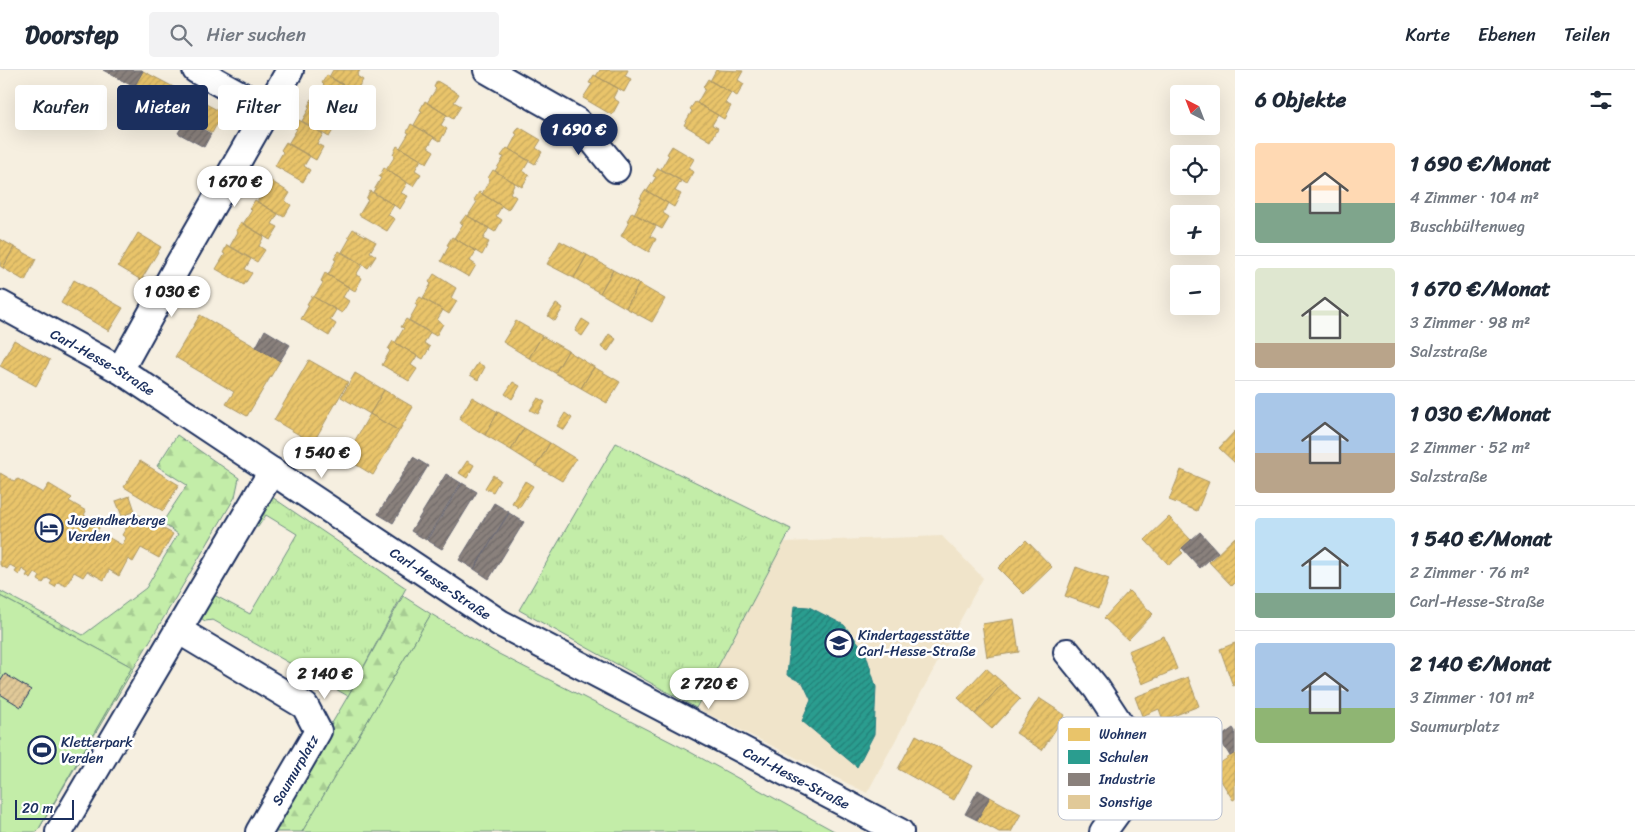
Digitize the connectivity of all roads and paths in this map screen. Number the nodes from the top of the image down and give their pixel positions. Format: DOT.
graph roads {
  1 [pos="196,70"];
  2 [pos="290,70"];
  3 [pos="487,70"];
  4 [pos="223,85"];
  5 [pos="282,85"];
  6 [pos="256,130"];
  7 [pos="616,169"];
  8 [pos="0,304"];
  9 [pos="120,370"];
  10 [pos="272,471"];
  11 [pos="178,630"];
  12 [pos="1067,652"];
  13 [pos="1115,717"];
  14 [pos="1112,820"];
  15 [pos="59,832"];
  16 [pos="258,832"];
  17 [pos="900,832"];
  18 [pos="1103,832"];
  1 -- 4 [label="street"];
  2 -- 5 [label="street"];
  3 -- 7 [label="street"];
  6 -- 9 [label="street"];
  8 -- 9 [label="street, Carl-Hesse-Straße"];
  9 -- 10 [label="street, Carl-Hesse-Straße"];
  10 -- 11 [label="street"];
  10 -- 17 [label="street, Carl-Hesse-Straße"];
  11 -- 15 [label="street"];
  11 -- 16 [label="street, Saumurplatz"];
  12 -- 13 [label="street"];
  14 -- 18 [label="street"];
}
